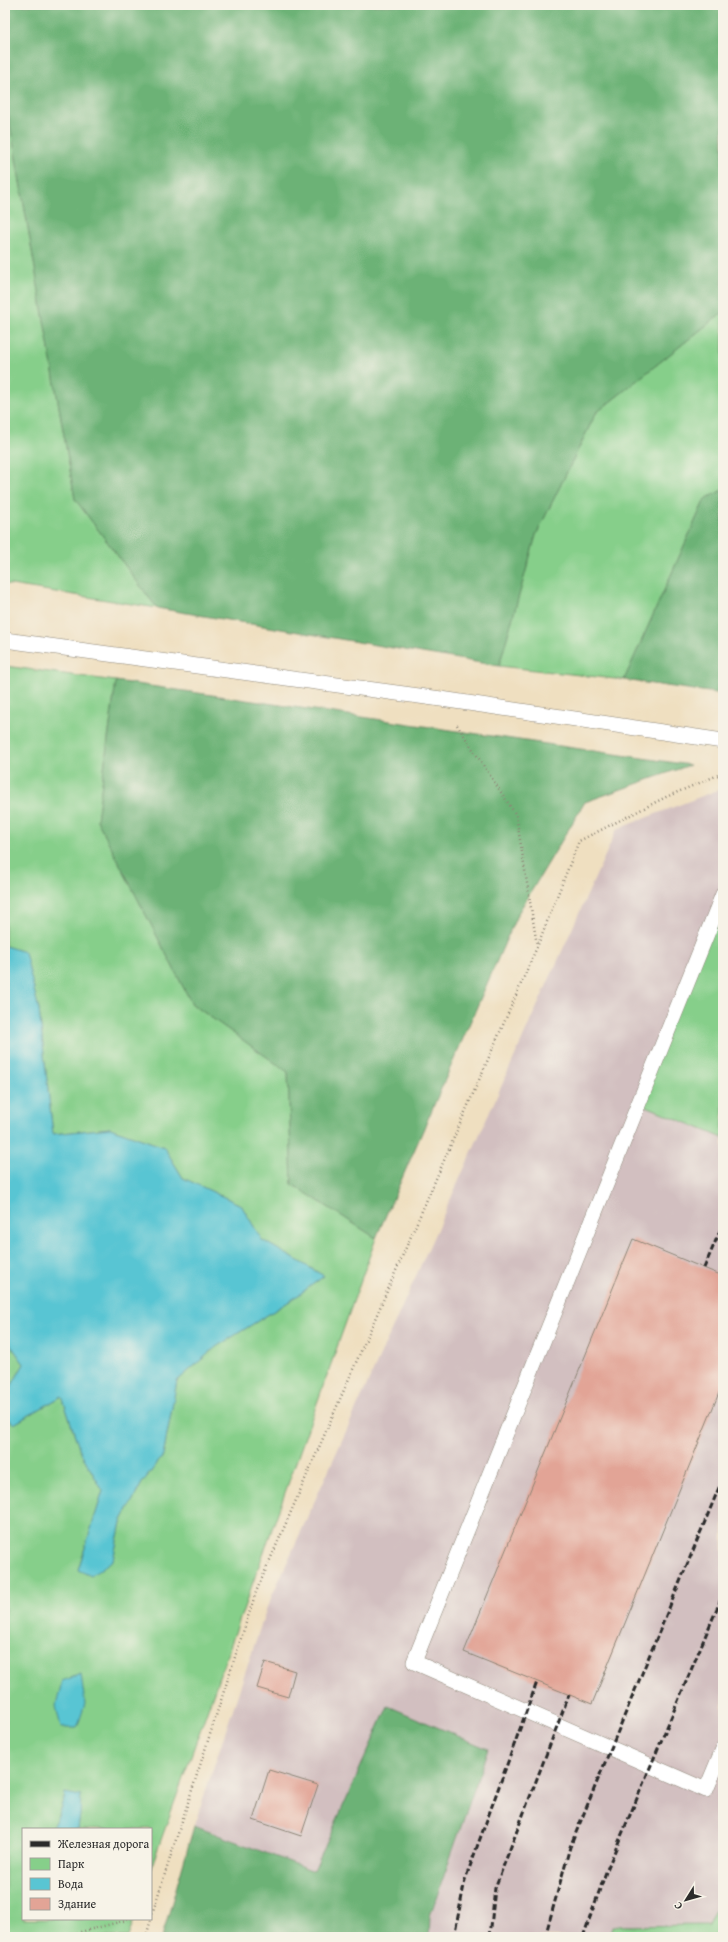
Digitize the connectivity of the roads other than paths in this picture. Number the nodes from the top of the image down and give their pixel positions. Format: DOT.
graph roads {
  1 [pos="5,640"];
  2 [pos="723,741"];
  3 [pos="723,894"];
  4 [pos="723,1749"];
  1 -- 2 [label="lane"];
  3 -- 4 [label="lane"];
}
